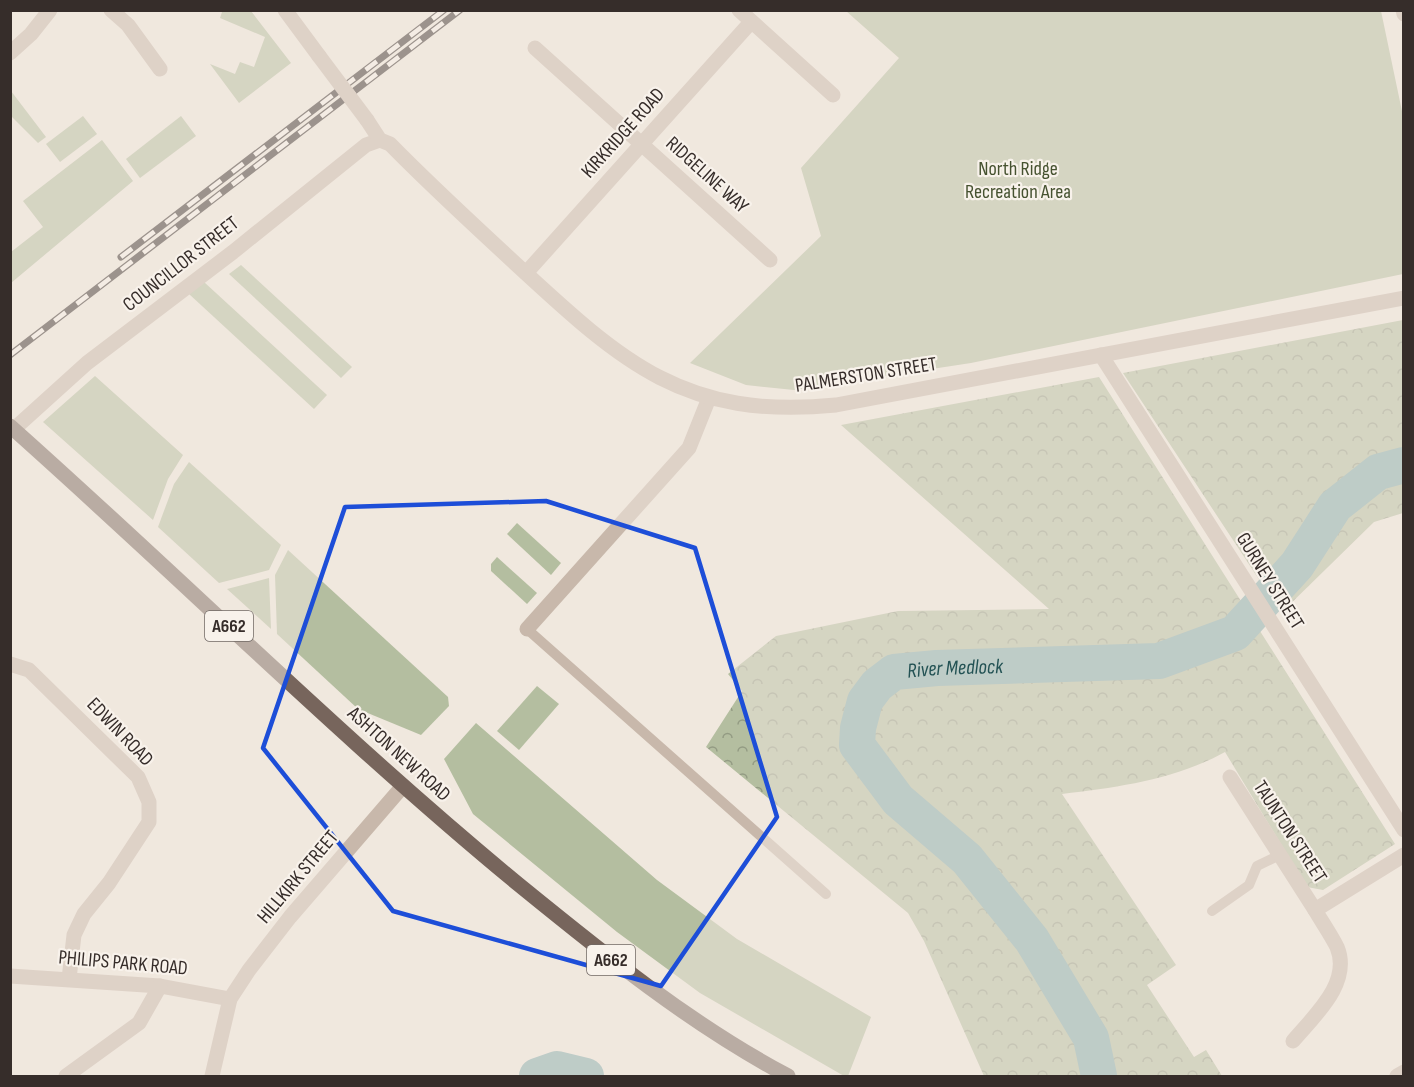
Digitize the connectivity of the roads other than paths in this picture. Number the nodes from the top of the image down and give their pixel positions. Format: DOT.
graph roads {
  1 [pos="50,10"];
  2 [pos="111,10"];
  3 [pos="285,10"];
  4 [pos="739,10"];
  5 [pos="751,22"];
  6 [pos="535,48"];
  7 [pos="10,53"];
  8 [pos="160,69"];
  9 [pos="833,95"];
  10 [pos="380,140"];
  11 [pos="642,144"];
  12 [pos="770,260"];
  13 [pos="526,273"];
  14 [pos="1404,298"];
  15 [pos="1101,355"];
  16 [pos="709,398"];
  17 [pos="12,428"];
  18 [pos="527,629"];
  19 [pos="10,664"];
  20 [pos="1230,777"];
  21 [pos="403,786"];
  22 [pos="1403,826"];
  23 [pos="1280,855"];
  24 [pos="1404,855"];
  25 [pos="826,894"];
  26 [pos="1315,910"];
  27 [pos="1212,911"];
  28 [pos="10,976"];
  29 [pos="69,979"];
  30 [pos="160,986"];
  31 [pos="230,999"];
  32 [pos="1293,1041"];
  33 [pos="1404,1072"];
  34 [pos="66,1077"];
  35 [pos="212,1077"];
  36 [pos="788,1077"];
  37 [pos="1396,1077"];
  1 -- 7 [label="street"];
  2 -- 8 [label="street"];
  3 -- 10 [label="street, PALMERSTON STREET, bridge"];
  4 -- 5 [label="street"];
  5 -- 9 [label="street"];
  5 -- 11 [label="street, KIRKRIDGE ROAD"];
  6 -- 11 [label="street, RIDGELINE WAY"];
  10 -- 13 [label="street, PALMERSTON STREET"];
  10 -- 17 [label="street, COUNCILLOR STREET"];
  11 -- 12 [label="street, RIDGELINE WAY"];
  11 -- 13 [label="street, KIRKRIDGE ROAD"];
  13 -- 16 [label="street, PALMERSTON STREET"];
  14 -- 15 [label="street, PALMERSTON STREET"];
  15 -- 16 [label="street, PALMERSTON STREET"];
  15 -- 22 [label="street, GURNEY STREET"];
  16 -- 18 [label="street"];
  17 -- 21 [label="main road, ASHTON NEW ROAD / A662"];
  18 -- 25 [label="lane"];
  19 -- 29 [label="street, EDWIN ROAD"];
  20 -- 23 [label="street, TAUNTON STREET"];
  21 -- 31 [label="street, HILLKIRK STREET"];
  21 -- 36 [label="main road, ASHTON NEW ROAD / A662"];
  23 -- 26 [label="street, TAUNTON STREET"];
  23 -- 27 [label="lane"];
  24 -- 26 [label="street"];
  26 -- 32 [label="street, TAUNTON STREET"];
  28 -- 29 [label="street, PHILIPS PARK ROAD"];
  29 -- 30 [label="street, PHILIPS PARK ROAD"];
  30 -- 31 [label="street, PHILIPS PARK ROAD"];
  30 -- 34 [label="street"];
  31 -- 35 [label="street"];
  33 -- 37 [label="street"];
}
